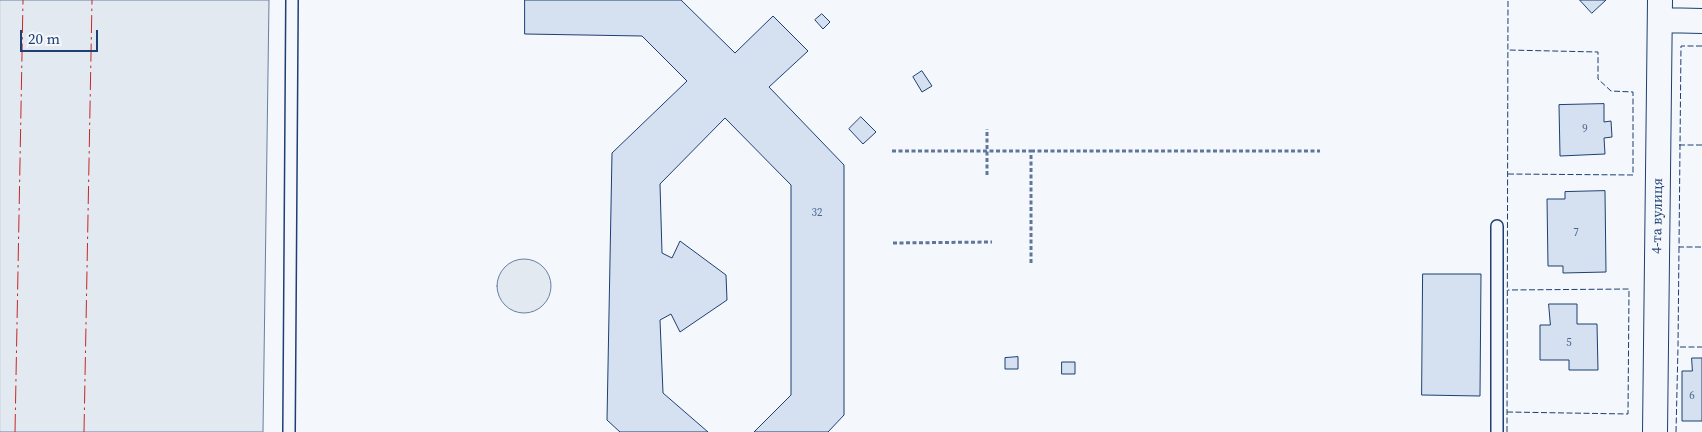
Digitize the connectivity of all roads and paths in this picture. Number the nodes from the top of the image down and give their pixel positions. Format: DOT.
graph roads {
  1 [pos="292,0"];
  2 [pos="1660,10"];
  3 [pos="1702,21"];
  4 [pos="987,128"];
  5 [pos="892,151"];
  6 [pos="987,151"];
  7 [pos="1032,151"];
  8 [pos="1320,151"];
  9 [pos="987,175"];
  10 [pos="1497,226"];
  11 [pos="992,242"];
  12 [pos="893,244"];
  13 [pos="1031,264"];
  14 [pos="289,432"];
  15 [pos="1497,432"];
  16 [pos="1655,432"];
  1 -- 14 [label="lane"];
  2 -- 3 [label="street"];
  2 -- 16 [label="street, 4-та вулиця"];
  4 -- 6 [label="path"];
  5 -- 6 [label="path"];
  6 -- 7 [label="path"];
  6 -- 9 [label="path"];
  7 -- 8 [label="path"];
  7 -- 13 [label="path"];
  10 -- 15 [label="lane"];
  11 -- 12 [label="path"];
}
